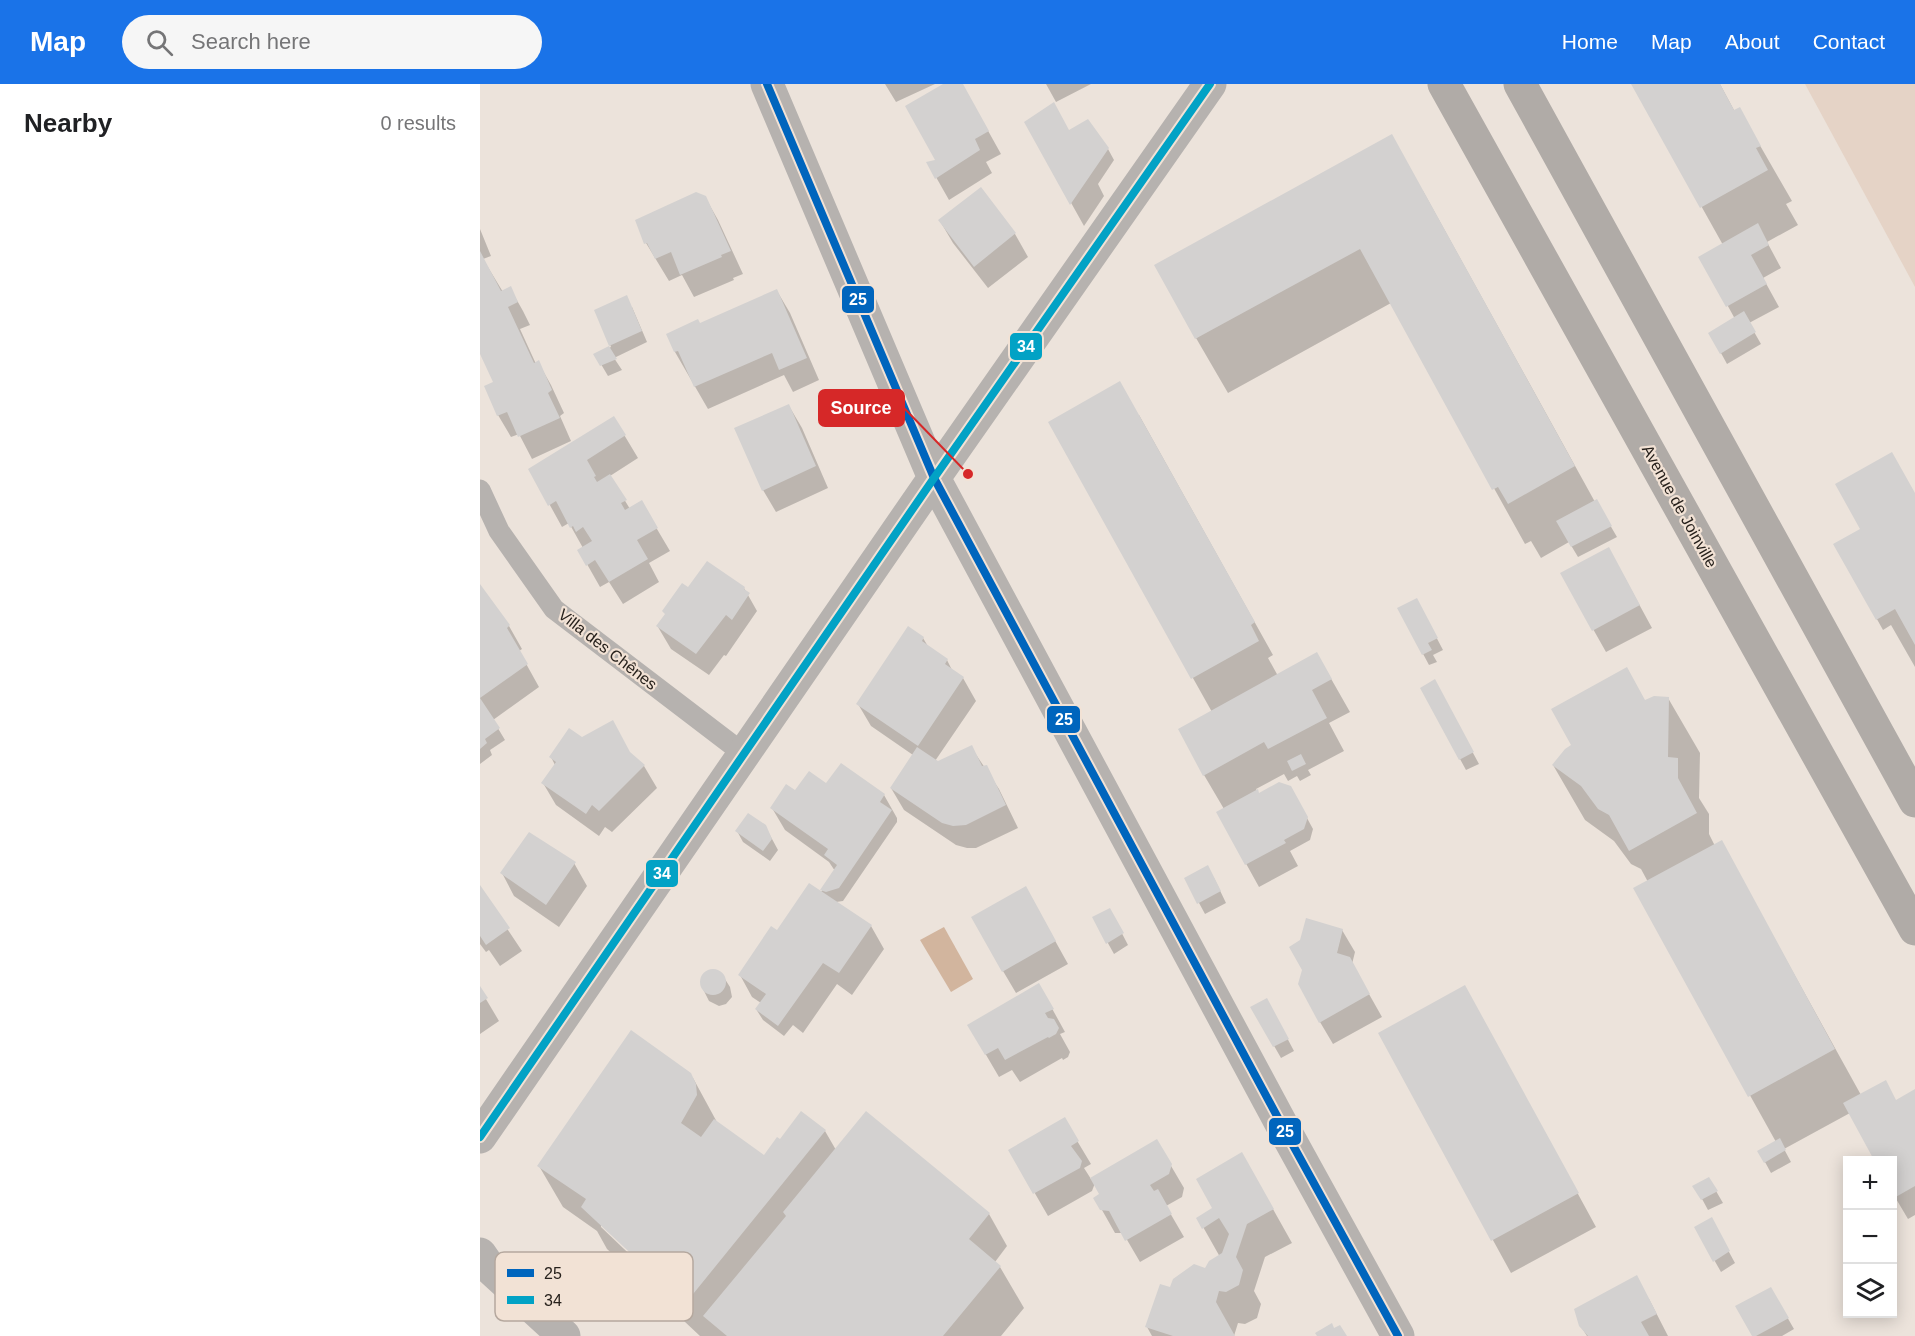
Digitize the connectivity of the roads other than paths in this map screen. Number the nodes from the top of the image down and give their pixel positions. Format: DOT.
graph roads {
  1 [pos="767,84"];
  2 [pos="1210,84"];
  3 [pos="1444,84"];
  4 [pos="1520,84"];
  5 [pos="934,478"];
  6 [pos="480,490"];
  7 [pos="744,754"];
  8 [pos="1915,801"];
  9 [pos="1915,929"];
  10 [pos="480,1137"];
  11 [pos="480,1254"];
  12 [pos="495,1273"];
  13 [pos="548,1321"];
  14 [pos="564,1336"];
  15 [pos="1398,1336"];
  1 -- 5 [label="street"];
  2 -- 5 [label="street"];
  3 -- 9 [label="main road, Avenue de Joinville"];
  4 -- 8 [label="main road"];
  5 -- 7 [label="street"];
  5 -- 15 [label="street"];
  6 -- 7 [label="lane, Villa des Chênes"];
  7 -- 10 [label="street"];
  11 -- 12 [label="street"];
  13 -- 14 [label="street"];
}
